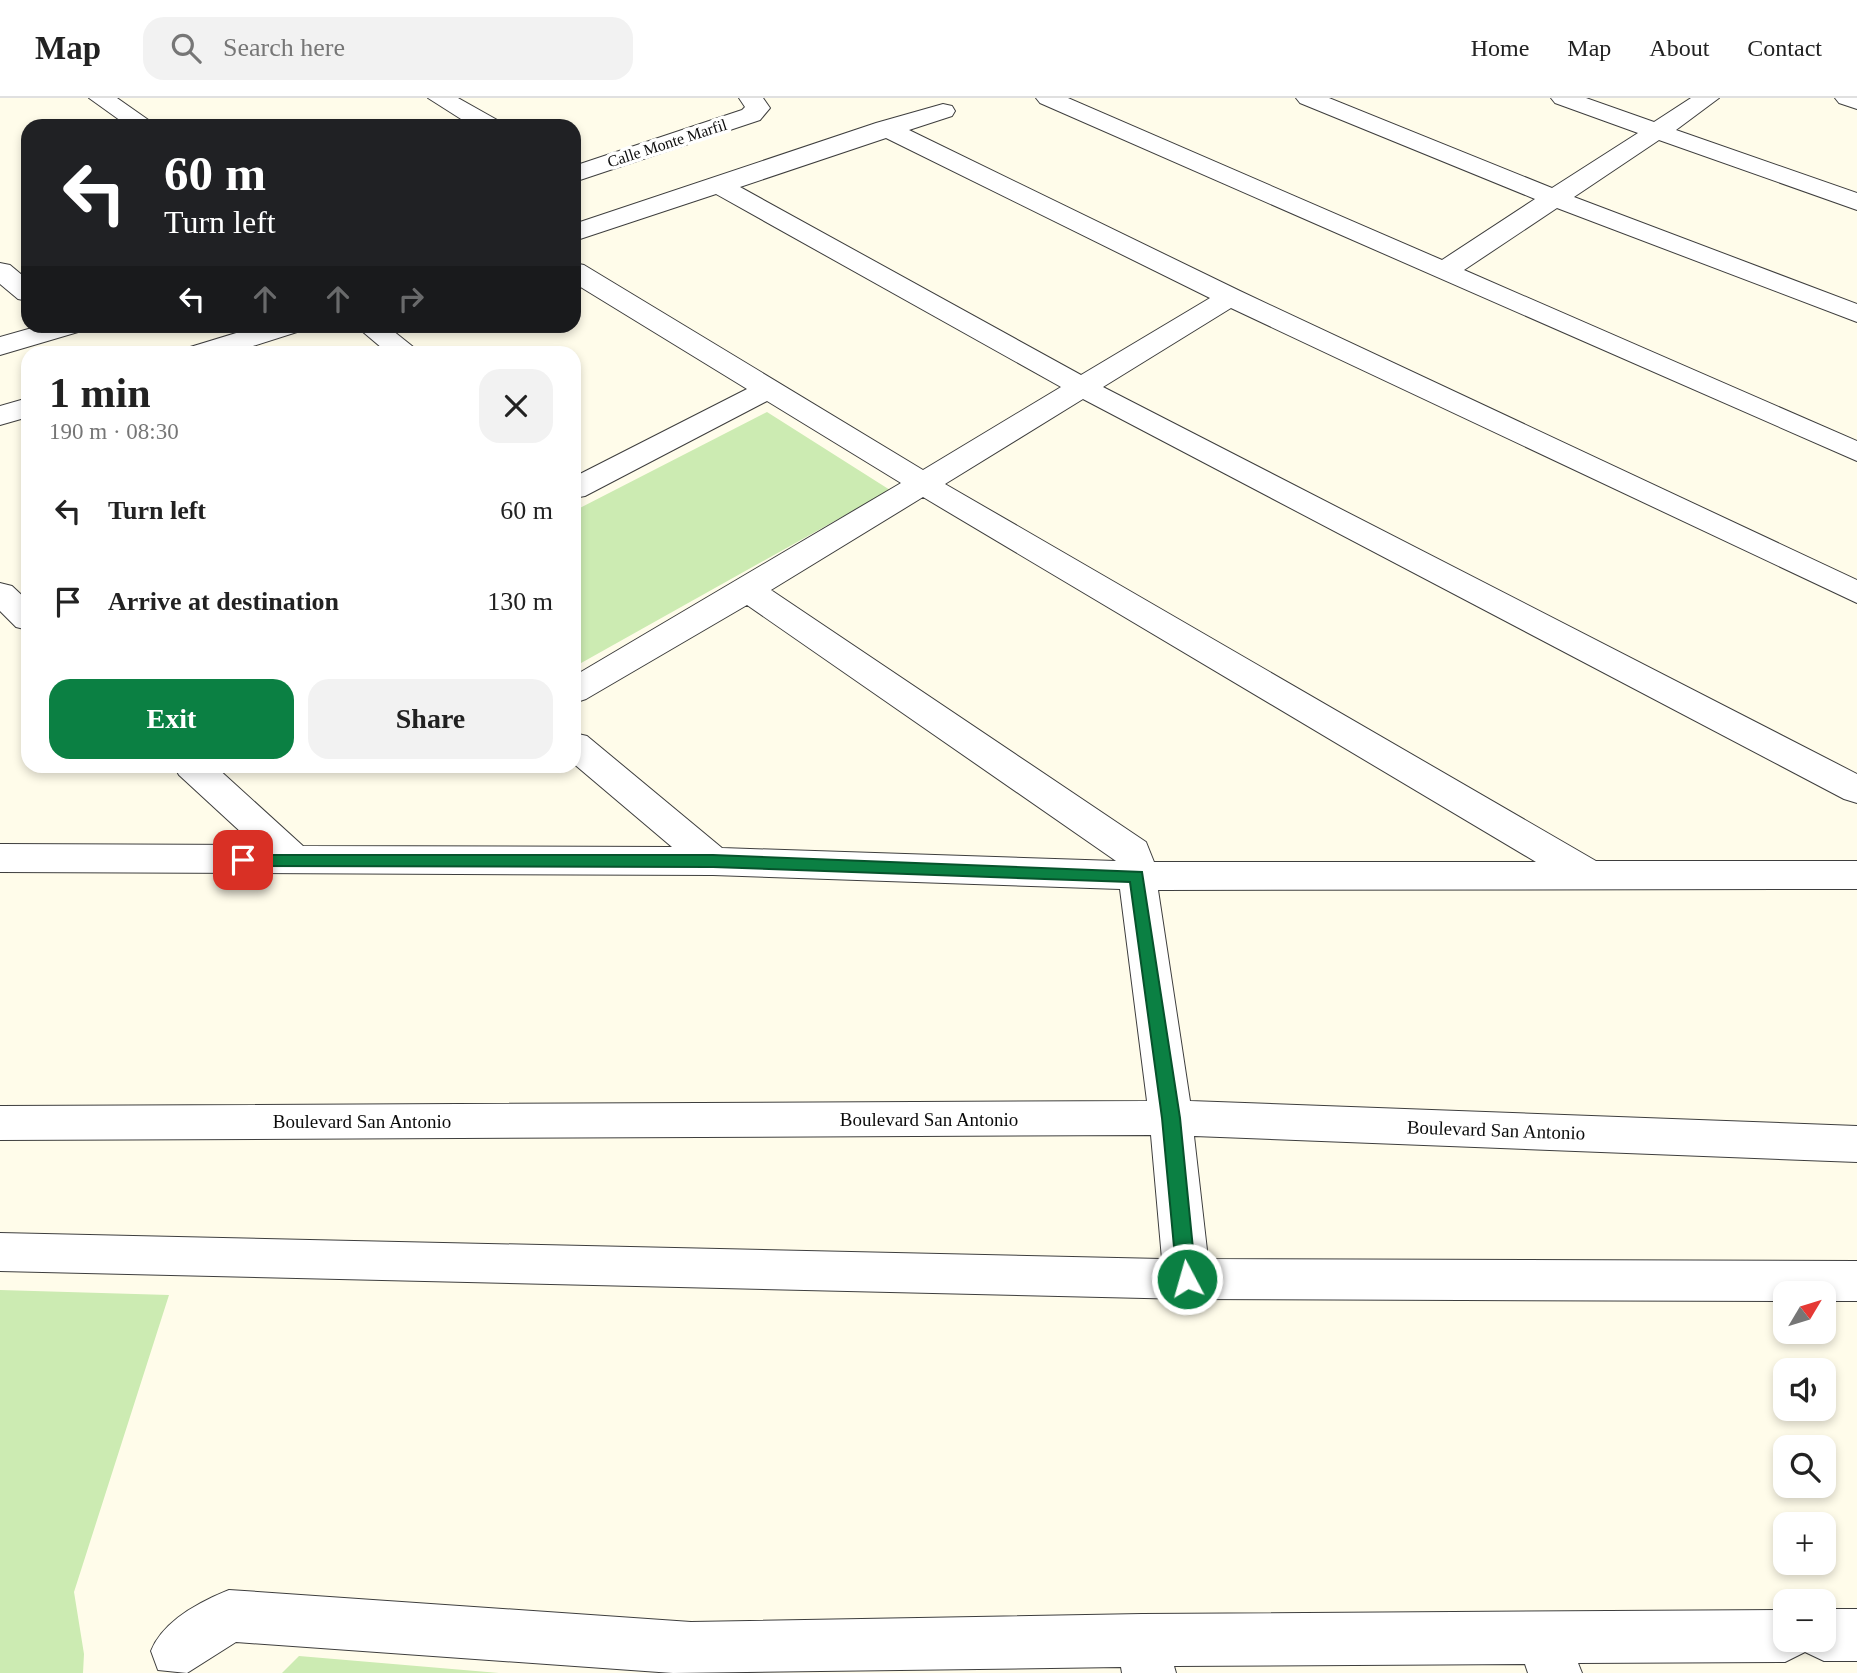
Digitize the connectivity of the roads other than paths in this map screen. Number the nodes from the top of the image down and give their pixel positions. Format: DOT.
graph roads {
  1 [pos="101,98"];
  2 [pos="440,98"];
  3 [pos="1048,98"];
  4 [pos="1308,98"];
  5 [pos="1563,98"];
  6 [pos="1707,98"];
  7 [pos="1847,98"];
  8 [pos="1857,102"];
  9 [pos="755,103"];
  10 [pos="943,111"];
  11 [pos="134,119"];
  12 [pos="478,119"];
  13 [pos="885,128"];
  14 [pos="1654,132"];
  15 [pos="581,171"];
  16 [pos="720,186"];
  17 [pos="1554,198"];
  18 [pos="1857,202"];
  19 [pos="581,231"];
  20 [pos="0,271"];
  21 [pos="1444,271"];
  22 [pos="581,275"];
  23 [pos="21,288"];
  24 [pos="1230,298"];
  25 [pos="1857,314"];
  26 [pos="44,333"];
  27 [pos="264,333"];
  28 [pos="380,333"];
  29 [pos="0,346"];
  30 [pos="223,346"];
  31 [pos="397,346"];
  32 [pos="1080,386"];
  33 [pos="767,390"];
  34 [pos="21,409"];
  35 [pos="0,416"];
  36 [pos="1857,452"];
  37 [pos="581,482"];
  38 [pos="922,483"];
  39 [pos="748,590"];
  40 [pos="0,593"];
  41 [pos="1857,593"];
  42 [pos="21,612"];
  43 [pos="581,687"];
  44 [pos="581,751"];
  45 [pos="200,773"];
  46 [pos="1857,790"];
  47 [pos="0,858"];
  48 [pos="296,861"];
  49 [pos="713,861"];
  50 [pos="1857,875"];
  51 [pos="1137,876"];
  52 [pos="1592,877"];
  53 [pos="1171,1118"];
  54 [pos="0,1123"];
  55 [pos="1857,1144"];
  56 [pos="0,1252"];
  57 [pos="1187,1279"];
  58 [pos="1857,1281"];
  59 [pos="1857,1634"];
  60 [pos="1836,1635"];
  61 [pos="1773,1637"];
  62 [pos="177,1651"];
  63 [pos="1146,1656"];
  64 [pos="1549,1656"];
  65 [pos="692,1660"];
  1 -- 11 [label="street"];
  2 -- 12 [label="street"];
  3 -- 21 [label="street"];
  4 -- 17 [label="street"];
  5 -- 14 [label="street"];
  6 -- 14 [label="street"];
  7 -- 8 [label="street"];
  9 -- 15 [label="street, Calle Monte Marfil"];
  10 -- 13 [label="street"];
  13 -- 16 [label="street"];
  13 -- 24 [label="street"];
  14 -- 17 [label="street"];
  14 -- 18 [label="street"];
  16 -- 19 [label="street"];
  16 -- 32 [label="street"];
  17 -- 21 [label="street"];
  17 -- 25 [label="street"];
  20 -- 23 [label="street"];
  21 -- 36 [label="street"];
  22 -- 33 [label="street"];
  24 -- 32 [label="street"];
  24 -- 41 [label="street"];
  26 -- 29 [label="street"];
  27 -- 30 [label="street"];
  28 -- 31 [label="street"];
  32 -- 38 [label="street"];
  32 -- 46 [label="street"];
  33 -- 37 [label="street"];
  33 -- 38 [label="street"];
  34 -- 35 [label="street"];
  38 -- 39 [label="street"];
  38 -- 52 [label="street"];
  39 -- 43 [label="street"];
  39 -- 51 [label="street"];
  40 -- 42 [label="street"];
  44 -- 49 [label="street"];
  45 -- 48 [label="street"];
  47 -- 48 [label="street"];
  48 -- 49 [label="street"];
  49 -- 51 [label="street"];
  50 -- 52 [label="street"];
  51 -- 52 [label="street"];
  51 -- 53 [label="street"];
  53 -- 54 [label="street, Boulevard San Antonio"];
  53 -- 55 [label="street, Boulevard San Antonio"];
  53 -- 57 [label="street"];
  56 -- 57 [label="street"];
  57 -- 58 [label="street"];
  59 -- 60 [label="street"];
  61 -- 64 [label="street"];
  62 -- 65 [label="street"];
  63 -- 64 [label="street"];
  63 -- 65 [label="street"];
}
